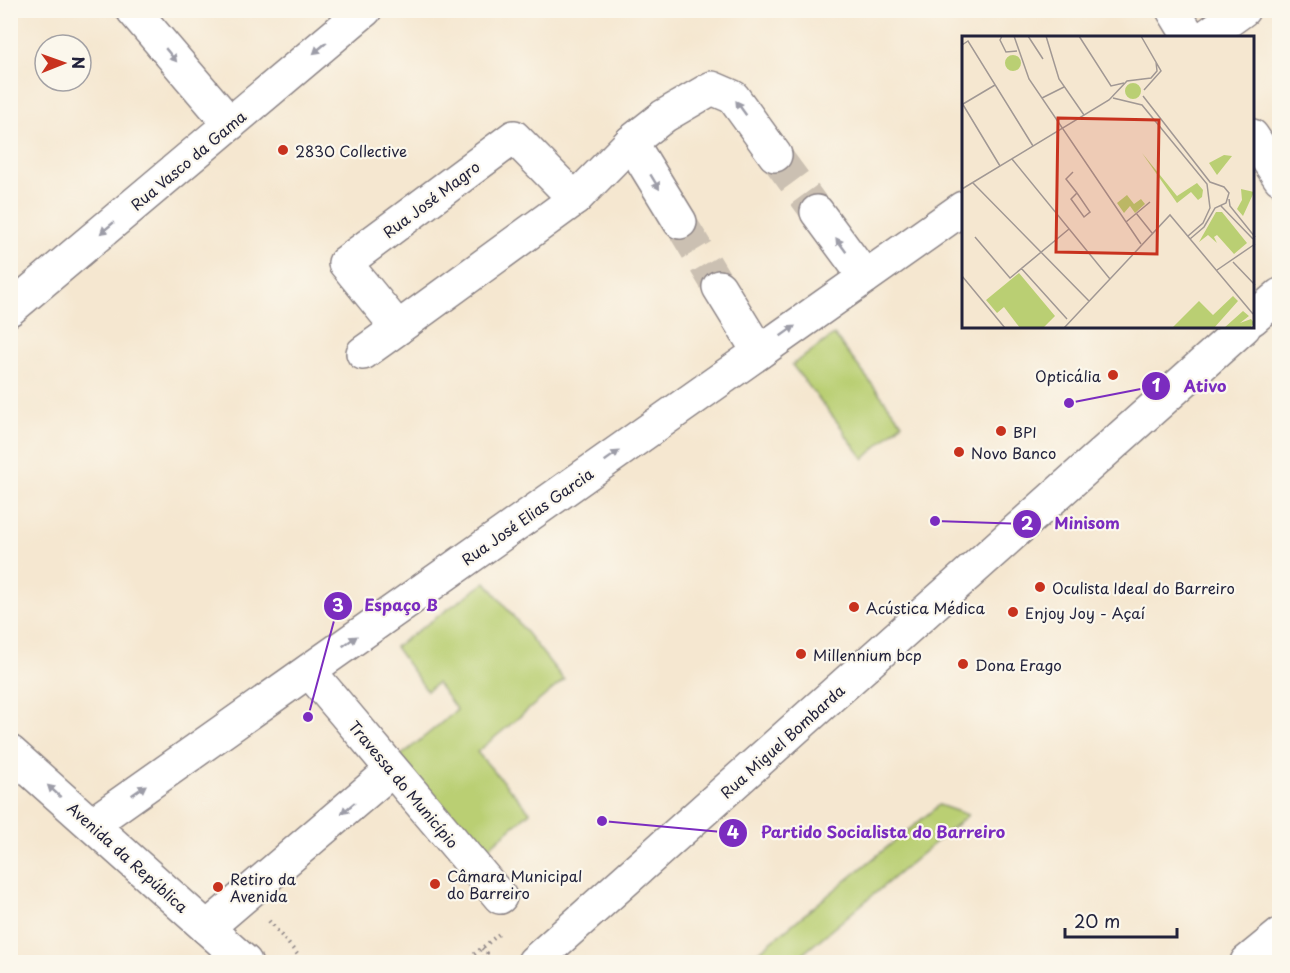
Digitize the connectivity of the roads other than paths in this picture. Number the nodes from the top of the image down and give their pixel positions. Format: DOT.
graph roads {
  1 [pos="133,10"];
  2 [pos="365,10"];
  3 [pos="1173,10"];
  4 [pos="1244,10"];
  5 [pos="1189,36"];
  6 [pos="1207,36"];
  7 [pos="230,124"];
  8 [pos="1254,139"];
  9 [pos="631,142"];
  10 [pos="775,155"];
  11 [pos="1280,178"];
  12 [pos="575,198"];
  13 [pos="962,209"];
  14 [pos="818,212"];
  15 [pos="680,222"];
  16 [pos="865,277"];
  17 [pos="719,287"];
  18 [pos="1280,295"];
  19 [pos="10,309"];
  20 [pos="1254,317"];
  21 [pos="398,328"];
  22 [pos="1243,328"];
  23 [pos="759,352"];
  24 [pos="363,353"];
  25 [pos="309,670"];
  26 [pos="10,752"];
  27 [pos="392,770"];
  28 [pos="92,824"];
  29 [pos="500,897"];
  30 [pos="207,928"];
  31 [pos="1280,935"];
  32 [pos="245,963"];
  33 [pos="534,963"];
  34 [pos="1247,963"];
  1 -- 7 [label="street, one-way"];
  2 -- 7 [label="street, Rua Vasco da Gama, one-way"];
  3 -- 5 [label="street"];
  4 -- 6 [label="street"];
  7 -- 19 [label="street, Rua Vasco da Gama, one-way"];
  8 -- 11 [label="street"];
  10 -- 9 [label="street, one-way"];
  9 -- 12 [label="street"];
  9 -- 15 [label="street, one-way"];
  12 -- 21 [label="street"];
  12 -- 21 [label="street, Rua José Magro"];
  13 -- 16 [label="street, Rua José Elias Garcia"];
  16 -- 14 [label="street, one-way"];
  23 -- 16 [label="street, Rua José Elias Garcia, one-way"];
  17 -- 23 [label="street"];
  18 -- 20 [label="street"];
  21 -- 24 [label="street"];
  22 -- 33 [label="street, Rua Miguel Bombarda"];
  25 -- 23 [label="street, Rua José Elias Garcia, one-way"];
  25 -- 27 [label="street, Travessa do Município"];
  28 -- 25 [label="street, Rua José Elias Garcia, one-way"];
  28 -- 26 [label="street, Avenida da República, one-way"];
  27 -- 29 [label="street, Travessa do Município"];
  27 -- 30 [label="street, one-way"];
  28 -- 30 [label="street, Avenida da República"];
  30 -- 32 [label="street, Avenida da República"];
  31 -- 34 [label="street"];
}
